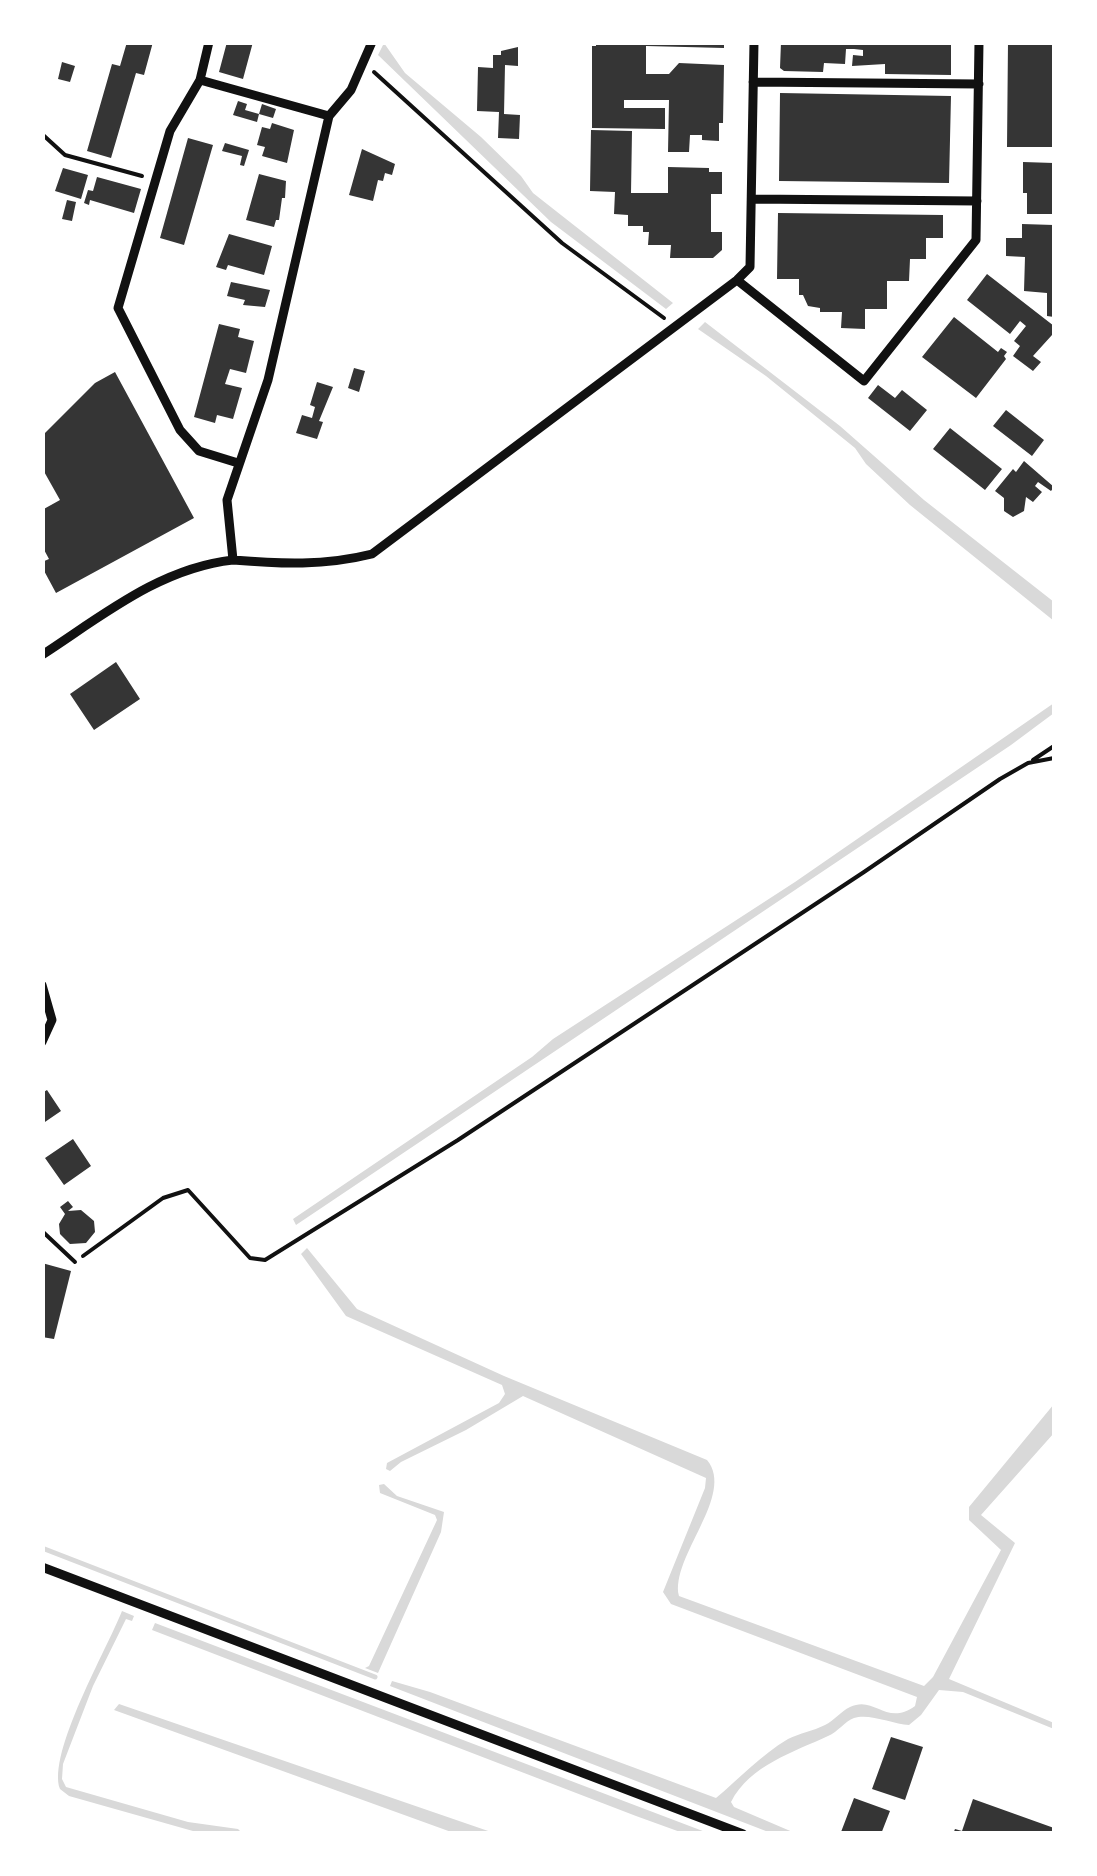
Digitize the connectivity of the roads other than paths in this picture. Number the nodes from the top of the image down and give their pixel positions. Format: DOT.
graph roads {
  1 [pos="210,42"];
  2 [pos="372,42"];
  3 [pos="754,42"];
  4 [pos="979,42"];
  5 [pos="200,80"];
  6 [pos="754,82"];
  7 [pos="978,84"];
  8 [pos="329,116"];
  9 [pos="752,199"];
  10 [pos="977,201"];
  11 [pos="737,280"];
  12 [pos="238,463"];
  13 [pos="233,560"];
  14 [pos="42,655"];
  15 [pos="42,985"];
  16 [pos="42,1042"];
  17 [pos="42,1231"];
  18 [pos="75,1262"];
  19 [pos="42,1567"];
  20 [pos="743,1834"];
  1 -- 5 [label="street"];
  2 -- 8 [label="street"];
  3 -- 6 [label="street"];
  4 -- 7 [label="street"];
  5 -- 8 [label="street"];
  5 -- 12 [label="street"];
  6 -- 7 [label="street"];
  6 -- 9 [label="street"];
  7 -- 10 [label="street"];
  8 -- 12 [label="street"];
  9 -- 10 [label="street"];
  9 -- 11 [label="street"];
  10 -- 11 [label="street"];
  11 -- 13 [label="street"];
  12 -- 13 [label="street"];
  13 -- 14 [label="street"];
  15 -- 16 [label="street"];
  17 -- 18 [label="lane"];
  19 -- 20 [label="street"];
}
